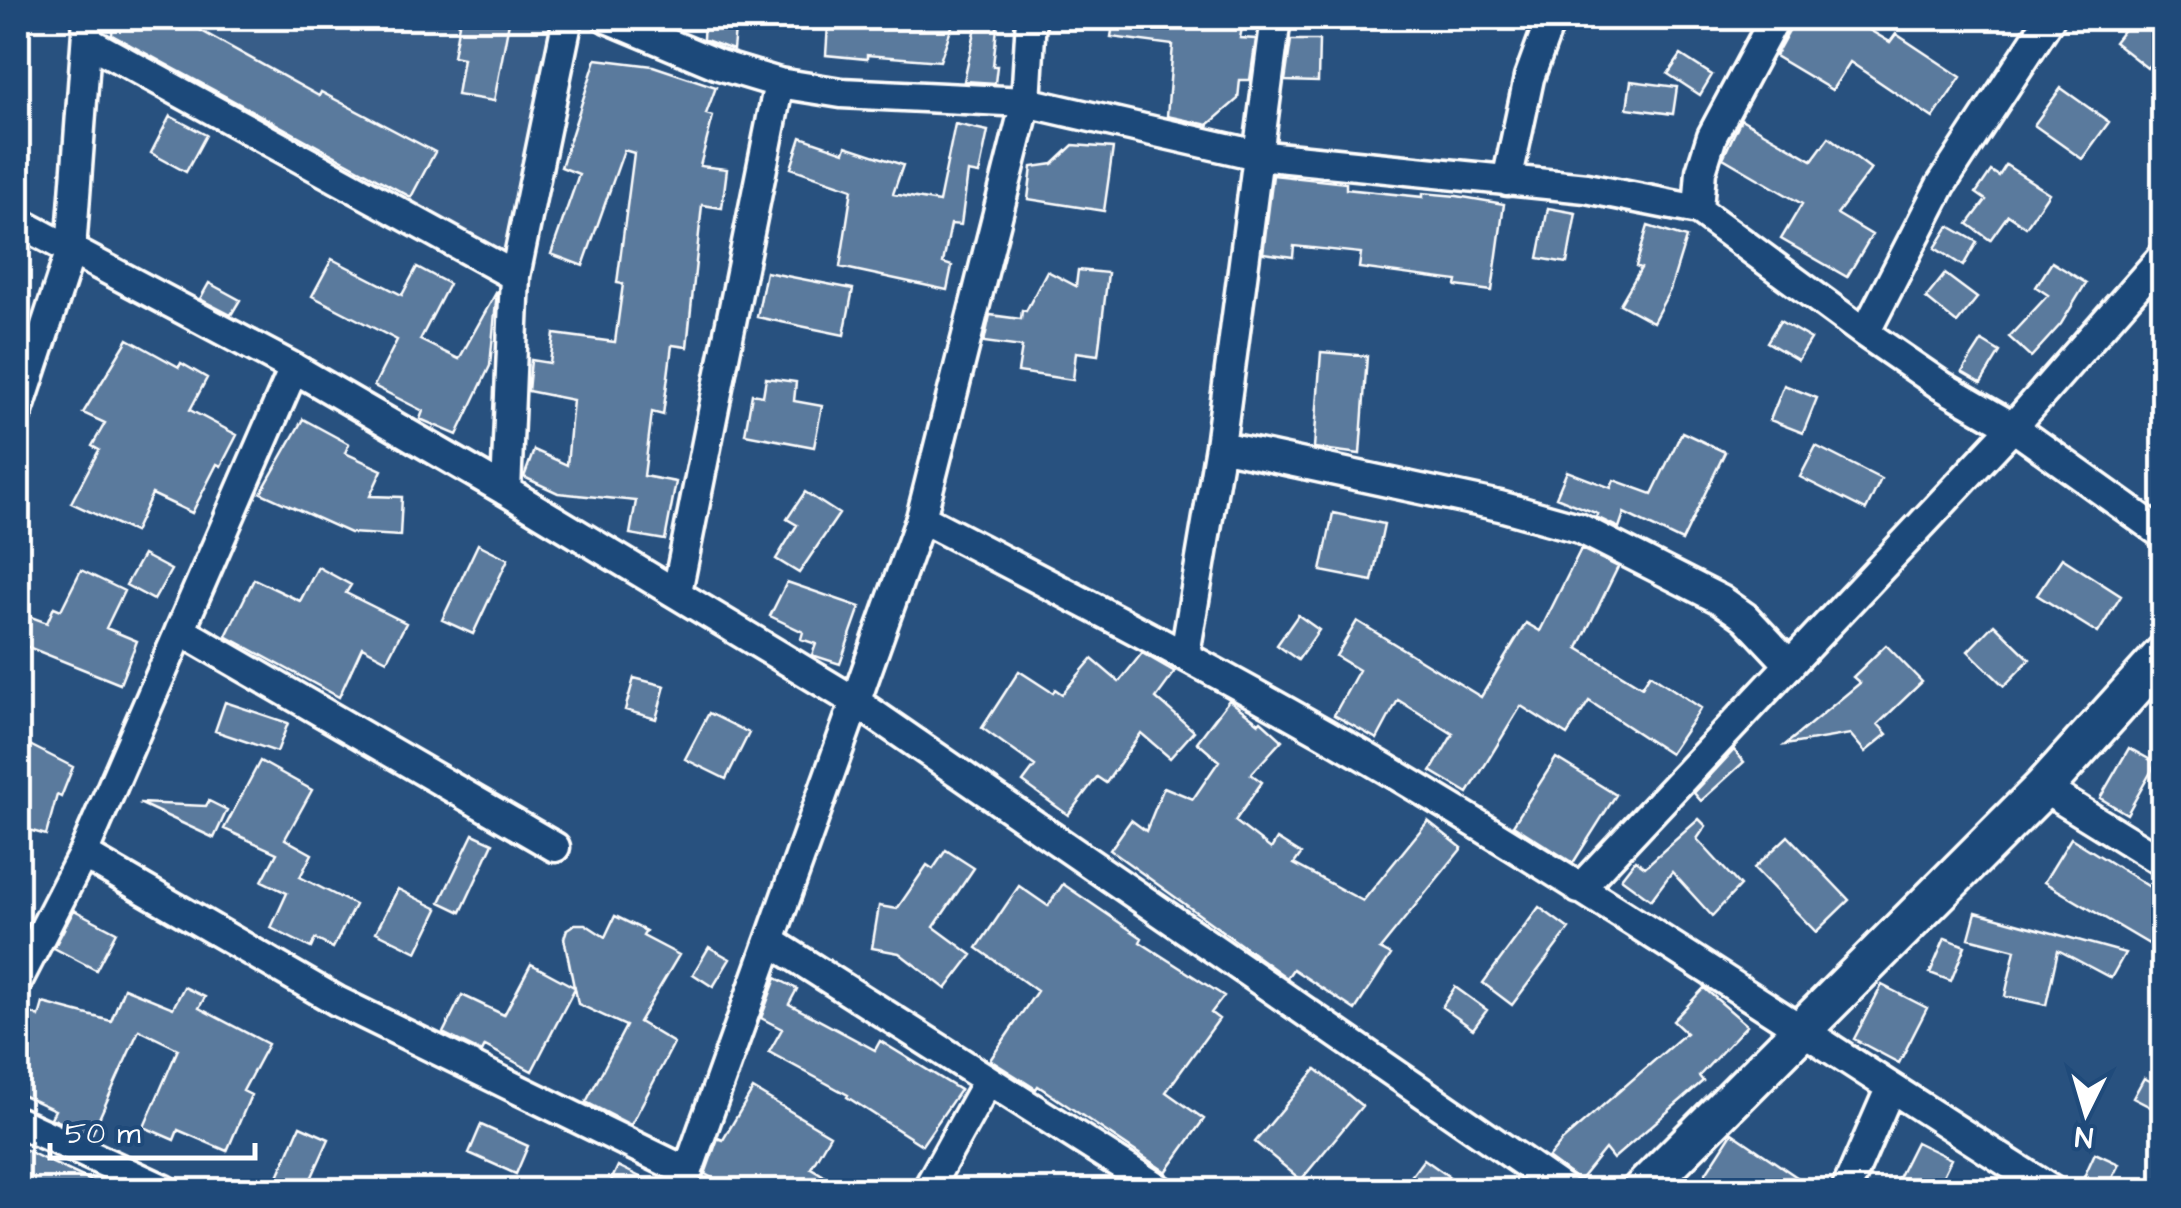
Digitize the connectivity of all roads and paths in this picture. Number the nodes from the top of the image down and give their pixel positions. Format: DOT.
graph roads {
  1 [pos="568,18"];
  2 [pos="607,18"];
  3 [pos="1032,18"];
  4 [pos="1276,18"];
  5 [pos="1551,18"];
  6 [pos="1775,18"];
  7 [pos="2050,18"];
  8 [pos="87,29"];
  9 [pos="779,83"];
  10 [pos="1026,102"];
  11 [pos="1257,155"];
  12 [pos="1507,182"];
  13 [pos="1698,210"];
  14 [pos="18,222"];
  15 [pos="71,250"];
  16 [pos="2164,255"];
  17 [pos="516,276"];
  18 [pos="1865,333"];
  19 [pos="294,368"];
  20 [pos="18,412"];
  21 [pos="2013,427"];
  22 [pos="1220,446"];
  23 [pos="506,491"];
  24 [pos="921,518"];
  25 [pos="2164,536"];
  26 [pos="677,592"];
  27 [pos="180,630"];
  28 [pos="1185,654"];
  29 [pos="2164,654"];
  30 [pos="1790,665"];
  31 [pos="856,702"];
  32 [pos="2043,788"];
  33 [pos="554,847"];
  34 [pos="82,854"];
  35 [pos="2164,863"];
  36 [pos="1580,889"];
  37 [pos="770,942"];
  38 [pos="18,980"];
  39 [pos="1804,1031"];
  40 [pos="988,1080"];
  41 [pos="1890,1088"];
  42 [pos="18,1122"];
  43 [pos="685,1181"];
  44 [pos="165,1190"];
  45 [pos="926,1190"];
  46 [pos="1161,1190"];
  47 [pos="1564,1190"];
  48 [pos="1642,1190"];
  49 [pos="1846,1190"];
  50 [pos="2051,1190"];
  1 -- 17 [label="street"];
  2 -- 9 [label="street"];
  3 -- 10 [label="street"];
  4 -- 11 [label="street"];
  5 -- 12 [label="street"];
  6 -- 13 [label="street"];
  7 -- 18 [label="street"];
  8 -- 15 [label="street"];
  8 -- 17 [label="street"];
  9 -- 10 [label="street"];
  9 -- 26 [label="street"];
  10 -- 11 [label="street"];
  10 -- 24 [label="street"];
  11 -- 12 [label="street"];
  11 -- 22 [label="street"];
  12 -- 13 [label="street"];
  13 -- 18 [label="street"];
  14 -- 15 [label="street"];
  15 -- 19 [label="street"];
  15 -- 20 [label="street"];
  16 -- 21 [label="street"];
  17 -- 23 [label="street"];
  18 -- 21 [label="street"];
  19 -- 23 [label="street"];
  19 -- 27 [label="street"];
  21 -- 25 [label="street"];
  21 -- 30 [label="street"];
  22 -- 28 [label="street"];
  22 -- 30 [label="street"];
  23 -- 26 [label="street"];
  24 -- 28 [label="street"];
  24 -- 31 [label="street"];
  26 -- 31 [label="street"];
  27 -- 33 [label="street"];
  27 -- 34 [label="street"];
  28 -- 36 [label="street"];
  29 -- 32 [label="street"];
  30 -- 36 [label="street"];
  31 -- 37 [label="street"];
  31 -- 47 [label="street"];
  32 -- 35 [label="street"];
  32 -- 39 [label="street"];
  34 -- 38 [label="street"];
  34 -- 43 [label="street"];
  36 -- 39 [label="street"];
  37 -- 40 [label="street"];
  37 -- 43 [label="street"];
  39 -- 41 [label="street"];
  39 -- 48 [label="street"];
  40 -- 45 [label="street"];
  40 -- 46 [label="street"];
  41 -- 49 [label="street"];
  41 -- 50 [label="street"];
  42 -- 44 [label="street"];
}
